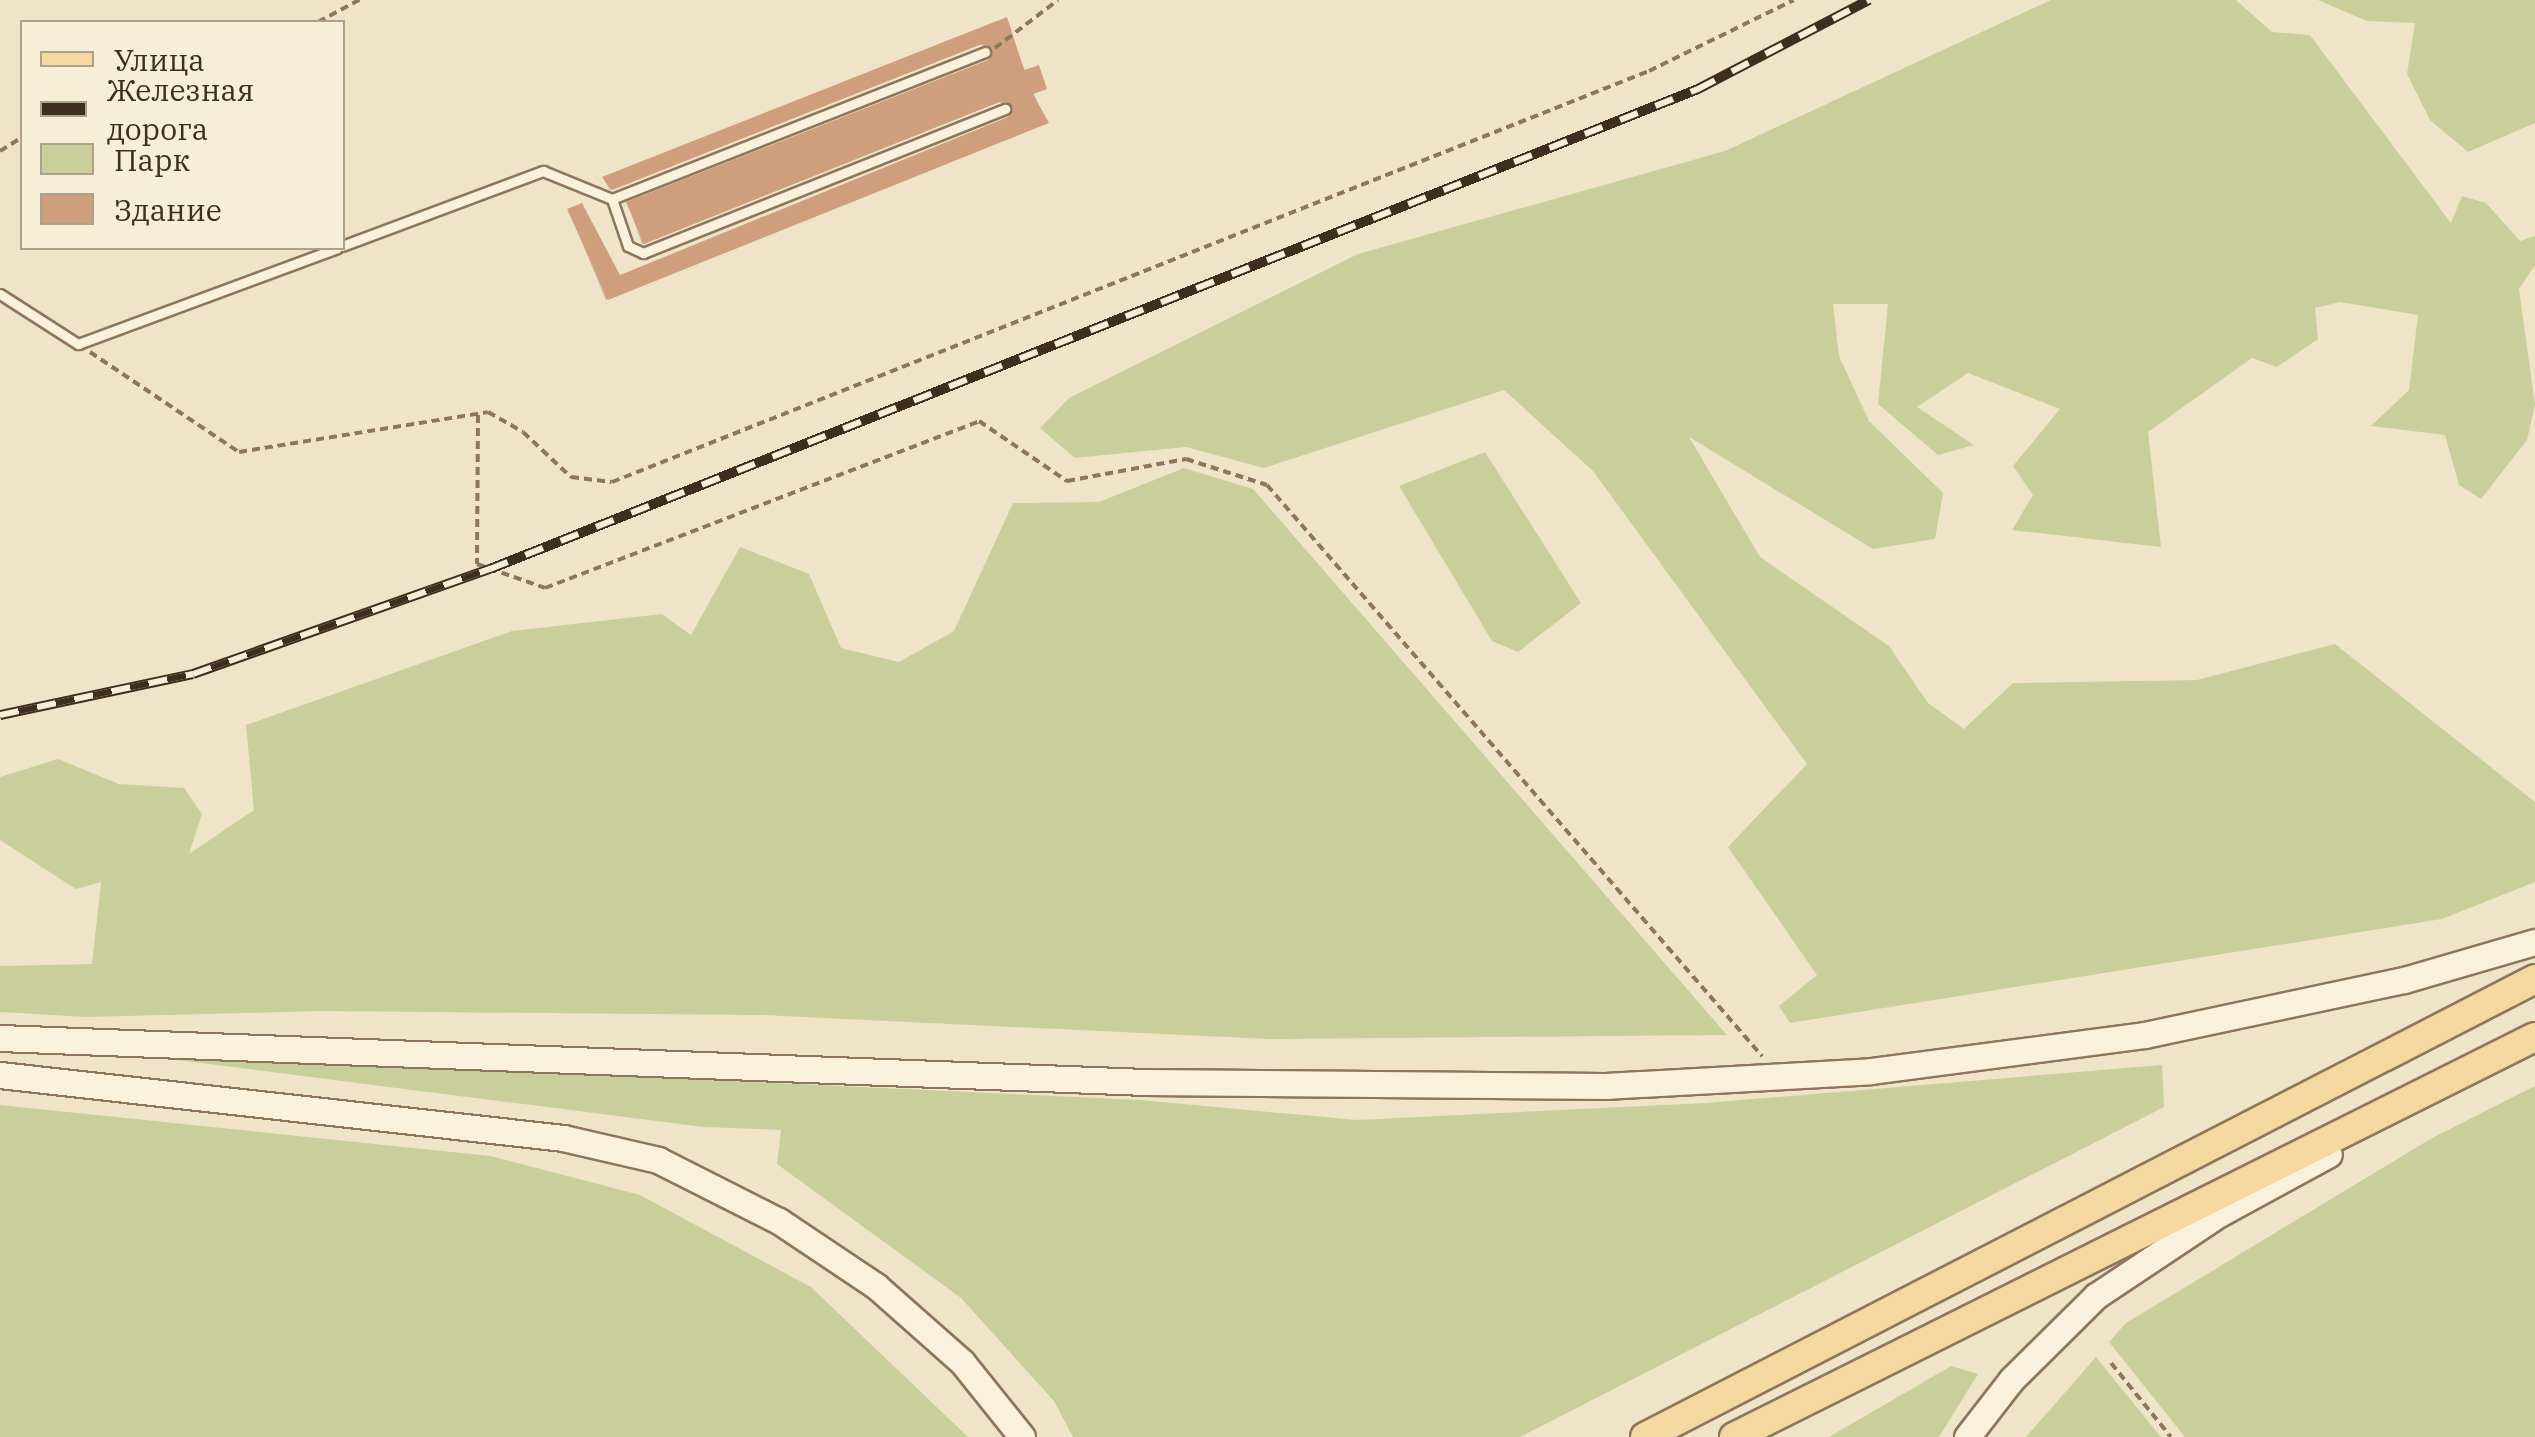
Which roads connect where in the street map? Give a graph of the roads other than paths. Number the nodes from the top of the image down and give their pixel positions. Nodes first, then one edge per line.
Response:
1 (985, 52) road end
2 (1005, 110) dead end
3 (612, 199) junction
4 (345, 244) edge
5 (329, 250) edge
6 (0, 294) edge
7 (2535, 942) edge
8 (2535, 980) edge
9 (2535, 1036) edge
10 (0, 1038) edge
11 (0, 1075) edge
12 (2387, 1113) junction
13 (1022, 1437) edge
14 (1645, 1437) edge
15 (1734, 1437) edge
16 (1967, 1437) edge

1 - 3 lane
2 - 3 lane
3 - 4 lane
5 - 6 lane
7 - 10 main road
8 - 14 main road
9 - 12 main road
11 - 13 main road
12 - 15 main road
12 - 16 main road

